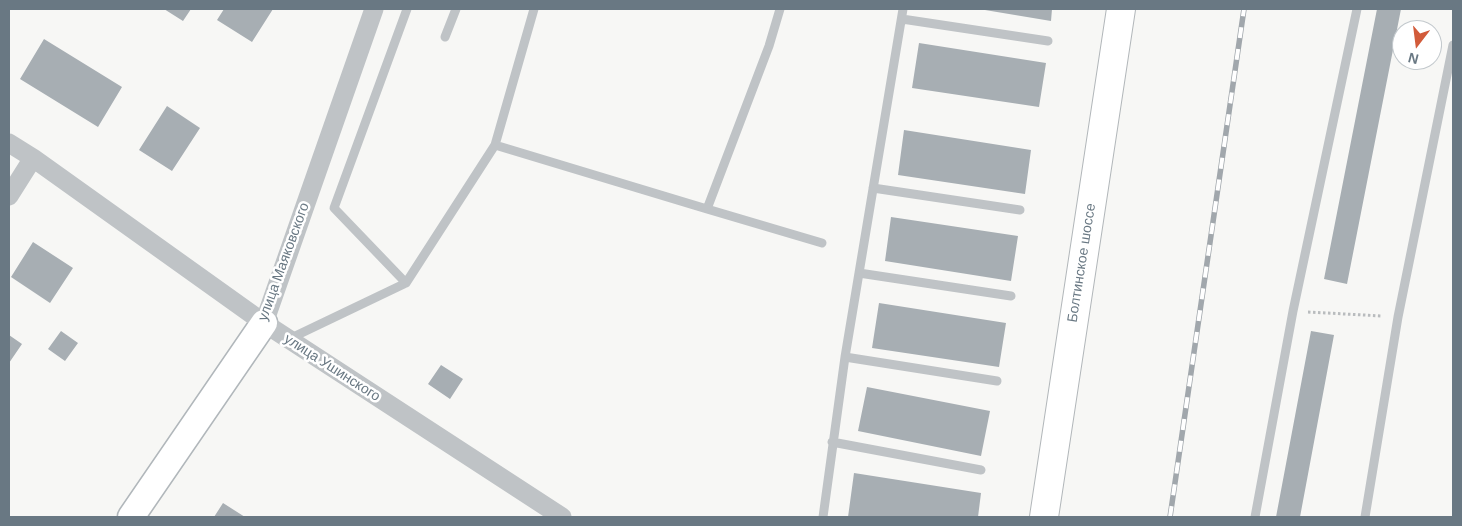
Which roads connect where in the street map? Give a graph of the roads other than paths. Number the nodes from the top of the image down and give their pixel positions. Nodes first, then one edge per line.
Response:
1 (374, 9) edge
2 (408, 9) edge
3 (456, 9) edge
4 (534, 9) edge
5 (780, 9) edge
6 (903, 9) edge
7 (1121, 9) edge
8 (1357, 9) edge
9 (902, 19) junction
10 (445, 37) dead end
11 (1048, 41) dead end
12 (1453, 45) edge
13 (9, 143) edge
14 (495, 145) junction
15 (33, 158) junction
16 (873, 188) junction
17 (9, 196) edge
18 (707, 210) junction
19 (1020, 210) dead end
20 (822, 243) dead end
21 (859, 273) junction
22 (406, 283) junction
23 (1011, 296) dead end
24 (264, 323) junction
25 (289, 340) junction
26 (846, 357) junction
27 (997, 381) dead end
28 (832, 442) junction
29 (981, 470) dead end
30 (131, 517) edge
31 (562, 517) edge
32 (823, 517) edge
33 (1044, 517) edge
34 (1254, 517) edge
35 (1365, 517) edge

1 - 24 street, улица Маяковского
2 - 22 lane
3 - 10 lane
4 - 14 lane
5 - 18 lane
6 - 9 lane
7 - 33 main road, Болтинское шоссе
8 - 34 lane
9 - 11 lane
9 - 16 lane
12 - 35 lane
13 - 15 street, улица Ушинского
14 - 18 lane
14 - 22 lane
15 - 17 street
15 - 24 street, улица Ушинского
16 - 19 lane
16 - 21 lane
18 - 20 lane
21 - 23 lane
21 - 26 lane
22 - 25 lane
24 - 25 street, улица Ушинского
24 - 30 street, улица Маяковского
25 - 31 street, улица Ушинского
26 - 27 lane
26 - 28 lane
28 - 29 lane
28 - 32 lane

